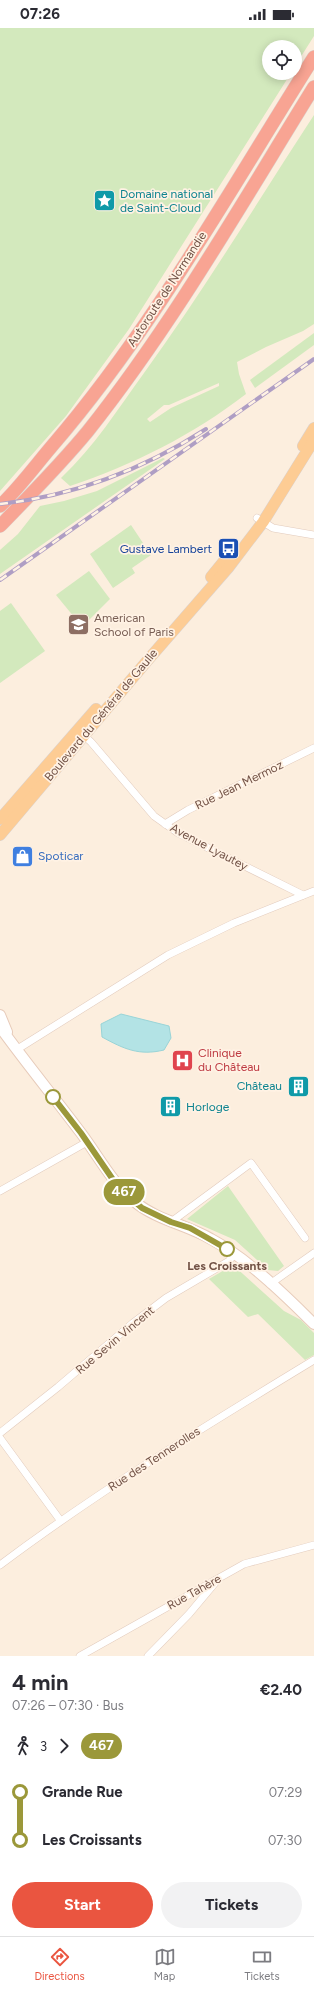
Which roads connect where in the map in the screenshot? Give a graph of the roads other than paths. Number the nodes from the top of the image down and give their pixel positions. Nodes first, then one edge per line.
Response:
1 (314, 57) edge
2 (314, 87) edge
3 (314, 428) edge
4 (314, 440) edge
5 (0, 506) edge
6 (260, 520) junction
7 (0, 526) edge
8 (314, 535) edge
9 (81, 733) junction
10 (314, 748) edge
11 (0, 819) edge
12 (165, 824) junction
13 (0, 835) edge
14 (314, 891) edge
15 (303, 895) junction
16 (0, 1016) edge
17 (0, 1027) edge
18 (14, 1046) junction
19 (87, 1142) junction
20 (0, 1191) edge
21 (171, 1222) junction
22 (305, 1238) dead end
23 (314, 1253) edge
24 (234, 1254) junction
25 (270, 1284) junction
26 (314, 1324) edge
27 (314, 1360) edge
28 (0, 1433) edge
29 (0, 1438) edge
30 (60, 1520) junction
31 (314, 1545) edge
32 (0, 1566) edge
33 (217, 1579) junction
34 (82, 1656) edge
35 (148, 1656) edge

1 - 5 highway, Autoroute de Normandie
2 - 7 highway, Autoroute de Normandie
3 - 6 main road, Boulevard du Général de Gaulle
4 - 6 main road, Boulevard du Général de Gaulle
6 - 8 street
6 - 9 main road, Boulevard du Général de Gaulle
9 - 11 main road, Boulevard du Général de Gaulle
9 - 12 street, Avenue Lyautey
9 - 13 main road, Boulevard du Général de Gaulle
10 - 12 street, Rue Jean Mermoz
12 - 15 street, Avenue Lyautey
14 - 15 street
15 - 18 street
16 - 18 main road
17 - 18 main road
18 - 19 main road
19 - 20 street
19 - 21 main road
21 - 22 street
21 - 24 main road
23 - 25 street
24 - 25 main road
24 - 28 street, Rue Sevin Vincent
25 - 26 main road
27 - 30 street, Rue des Tennerolles
29 - 30 street
30 - 32 street, Rue des Tennerolles
31 - 33 street, Rue Tahère
33 - 34 street, Rue Tahère
33 - 35 street

